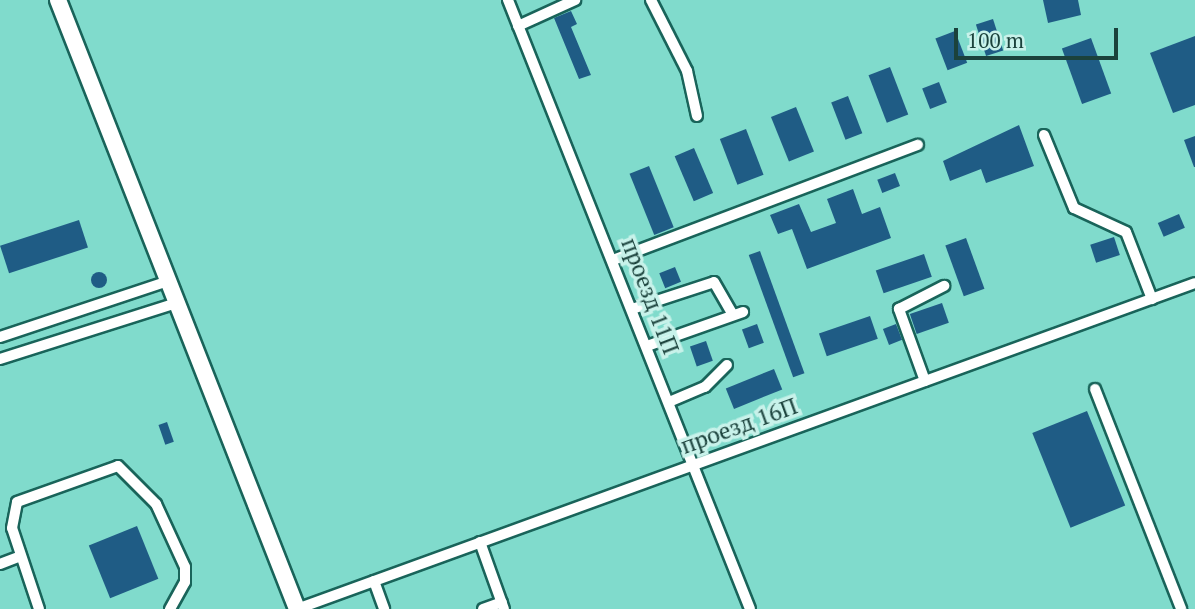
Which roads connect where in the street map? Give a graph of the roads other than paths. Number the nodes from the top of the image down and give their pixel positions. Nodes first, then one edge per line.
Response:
1 (58, 0) edge
2 (508, 0) edge
3 (575, 0) edge
4 (651, 0) edge
5 (518, 26) junction
6 (697, 116) dead end
7 (1044, 135) dead end
8 (918, 145) dead end
9 (614, 260) junction
10 (168, 281) junction
11 (1195, 284) edge
12 (944, 286) dead end
13 (1152, 299) junction
14 (177, 303) junction
15 (632, 309) junction
16 (0, 337) edge
17 (647, 346) junction
18 (0, 359) edge
19 (727, 365) dead end
20 (925, 381) junction
21 (1094, 389) dead end
22 (669, 402) junction
23 (693, 465) junction
24 (480, 542) junction
25 (21, 556) junction
26 (0, 564) edge
27 (374, 581) junction
28 (503, 606) edge
29 (39, 609) edge
30 (170, 609) edge
31 (297, 609) edge
32 (384, 609) edge
33 (484, 609) edge
34 (750, 609) edge
35 (1181, 609) edge

1 - 10 highway
2 - 5 street, проезд 11П
3 - 5 street
4 - 6 street
5 - 9 street, проезд 11П
7 - 13 street
8 - 9 street
9 - 15 street, проезд 11П
10 - 14 highway
10 - 16 street
11 - 13 street, проезд 16П
12 - 20 street
13 - 20 street, проезд 16П
14 - 18 street
14 - 31 highway
15 - 17 street, проезд 11П
15 - 17 street
17 - 22 street, проезд 11П
19 - 22 street
20 - 23 street, проезд 16П
21 - 35 street
22 - 23 street, проезд 11П
23 - 24 street, проезд 16П
23 - 34 street, проезд 11П
24 - 27 street, проезд 16П
24 - 28 street
25 - 26 street
25 - 29 street
25 - 30 street
27 - 31 street, проезд 16П
27 - 32 street
28 - 33 street

